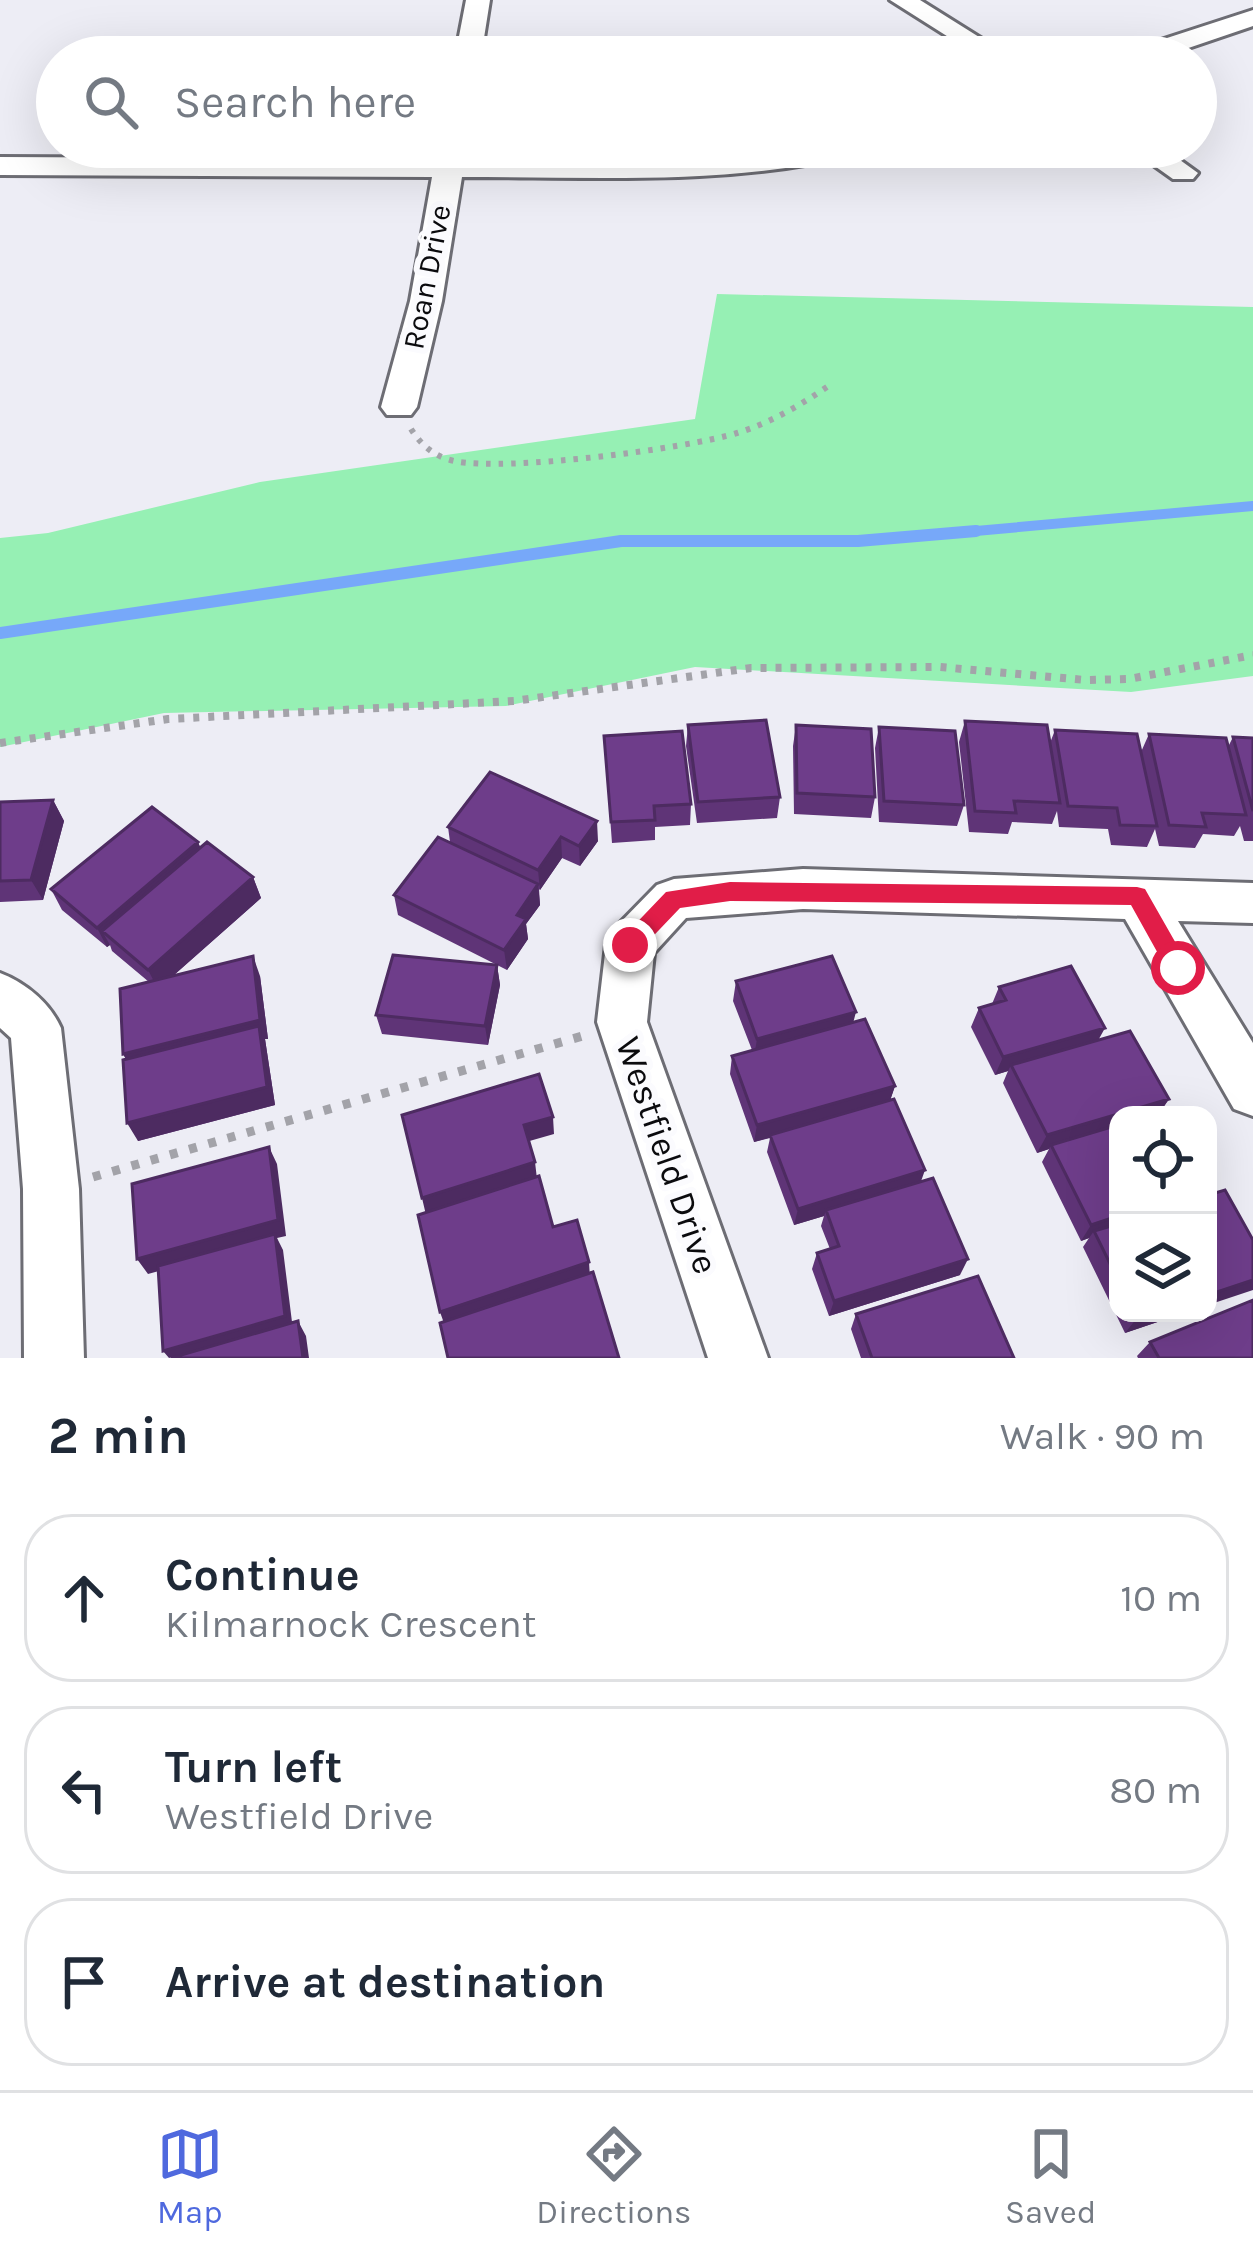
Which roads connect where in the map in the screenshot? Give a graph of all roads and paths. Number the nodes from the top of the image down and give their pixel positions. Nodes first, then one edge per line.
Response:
1 (478, 0) edge
2 (902, 0) edge
3 (1253, 18) edge
4 (472, 36) edge
5 (963, 36) edge
6 (1199, 36) edge
7 (36, 165) edge
8 (0, 166) edge
9 (449, 168) edge
10 (677, 168) edge
11 (710, 168) edge
12 (1175, 168) edge
13 (1183, 173) dead end
14 (827, 387) dead end
15 (399, 407) joint
16 (1253, 655) edge
17 (0, 743) edge
18 (1137, 896) junction
19 (1253, 903) edge
20 (0, 996) edge
21 (622, 1022) junction
22 (1253, 1091) edge
23 (51, 1189) junction
24 (54, 1358) edge
25 (738, 1358) edge

1 - 4 street
2 - 5 street
3 - 6 street
7 - 8 street
9 - 15 street, Roan Drive
10 - 11 street
12 - 13 street
14 - 15 path
16 - 17 path
18 - 19 street, Westfield Drive
18 - 21 street, Westfield Drive
18 - 22 street
20 - 23 street
21 - 23 path
21 - 25 street, Westfield Drive
23 - 24 street

